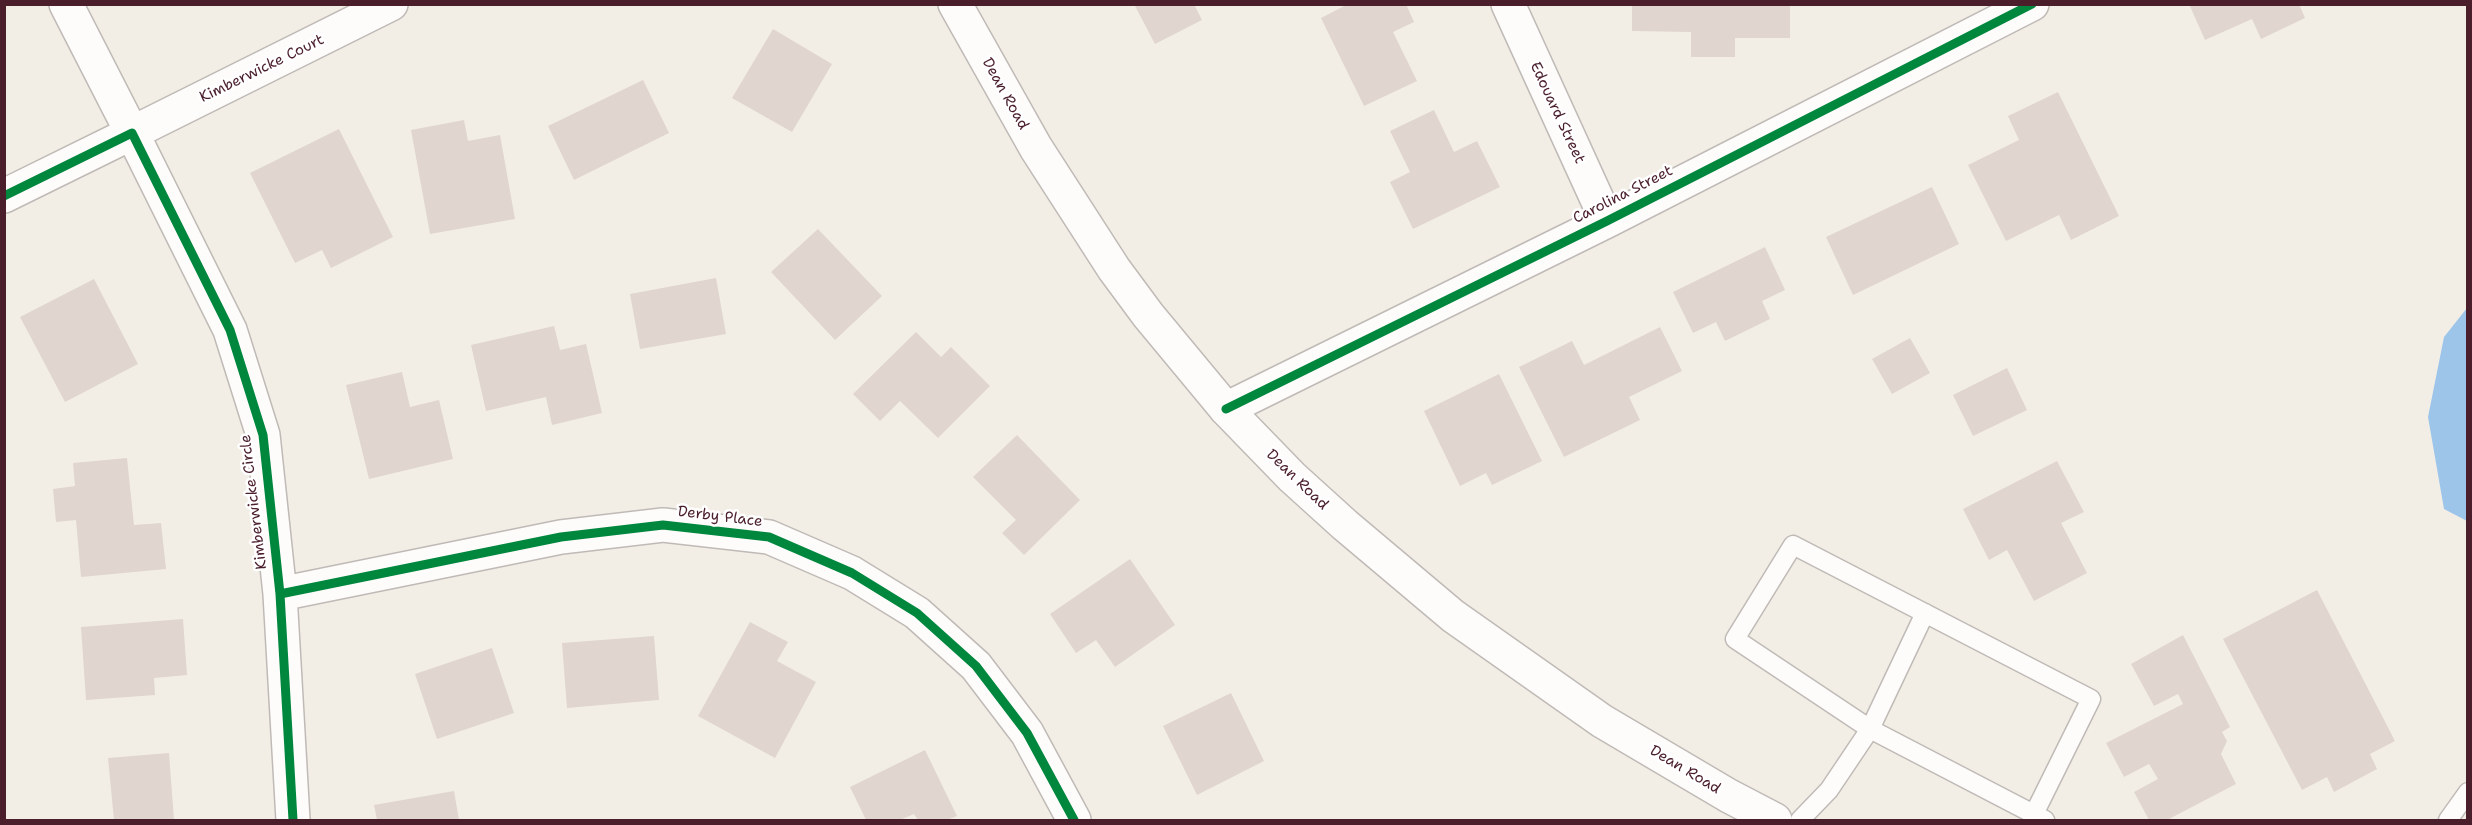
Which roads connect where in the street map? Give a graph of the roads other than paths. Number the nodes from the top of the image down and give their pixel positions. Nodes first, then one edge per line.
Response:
1 (66, 4) edge
2 (391, 4) edge
3 (956, 4) edge
4 (1508, 4) edge
5 (2032, 4) edge
6 (132, 134) junction
7 (4, 196) edge
8 (1607, 220) junction
9 (1226, 409) junction
10 (280, 594) junction
11 (1925, 613) junction
12 (1870, 729) junction
13 (2468, 792) edge
14 (2039, 817) edge
15 (293, 820) edge
16 (1074, 820) edge
17 (1775, 820) edge
18 (1800, 820) edge
19 (2448, 820) edge

1 - 6 street, Kimberwicke Circle
2 - 6 street, Kimberwicke Court
3 - 9 street, Dean Road
4 - 8 street, Edouard Street
5 - 8 street, Carolina Street
6 - 7 street
6 - 10 street, Kimberwicke Circle
8 - 9 street, Carolina Street
9 - 17 street, Dean Road
10 - 15 street, Kimberwicke Circle
10 - 16 street, Derby Place
11 - 12 lane
11 - 12 lane
11 - 14 lane
12 - 14 lane
12 - 18 lane
13 - 19 lane

